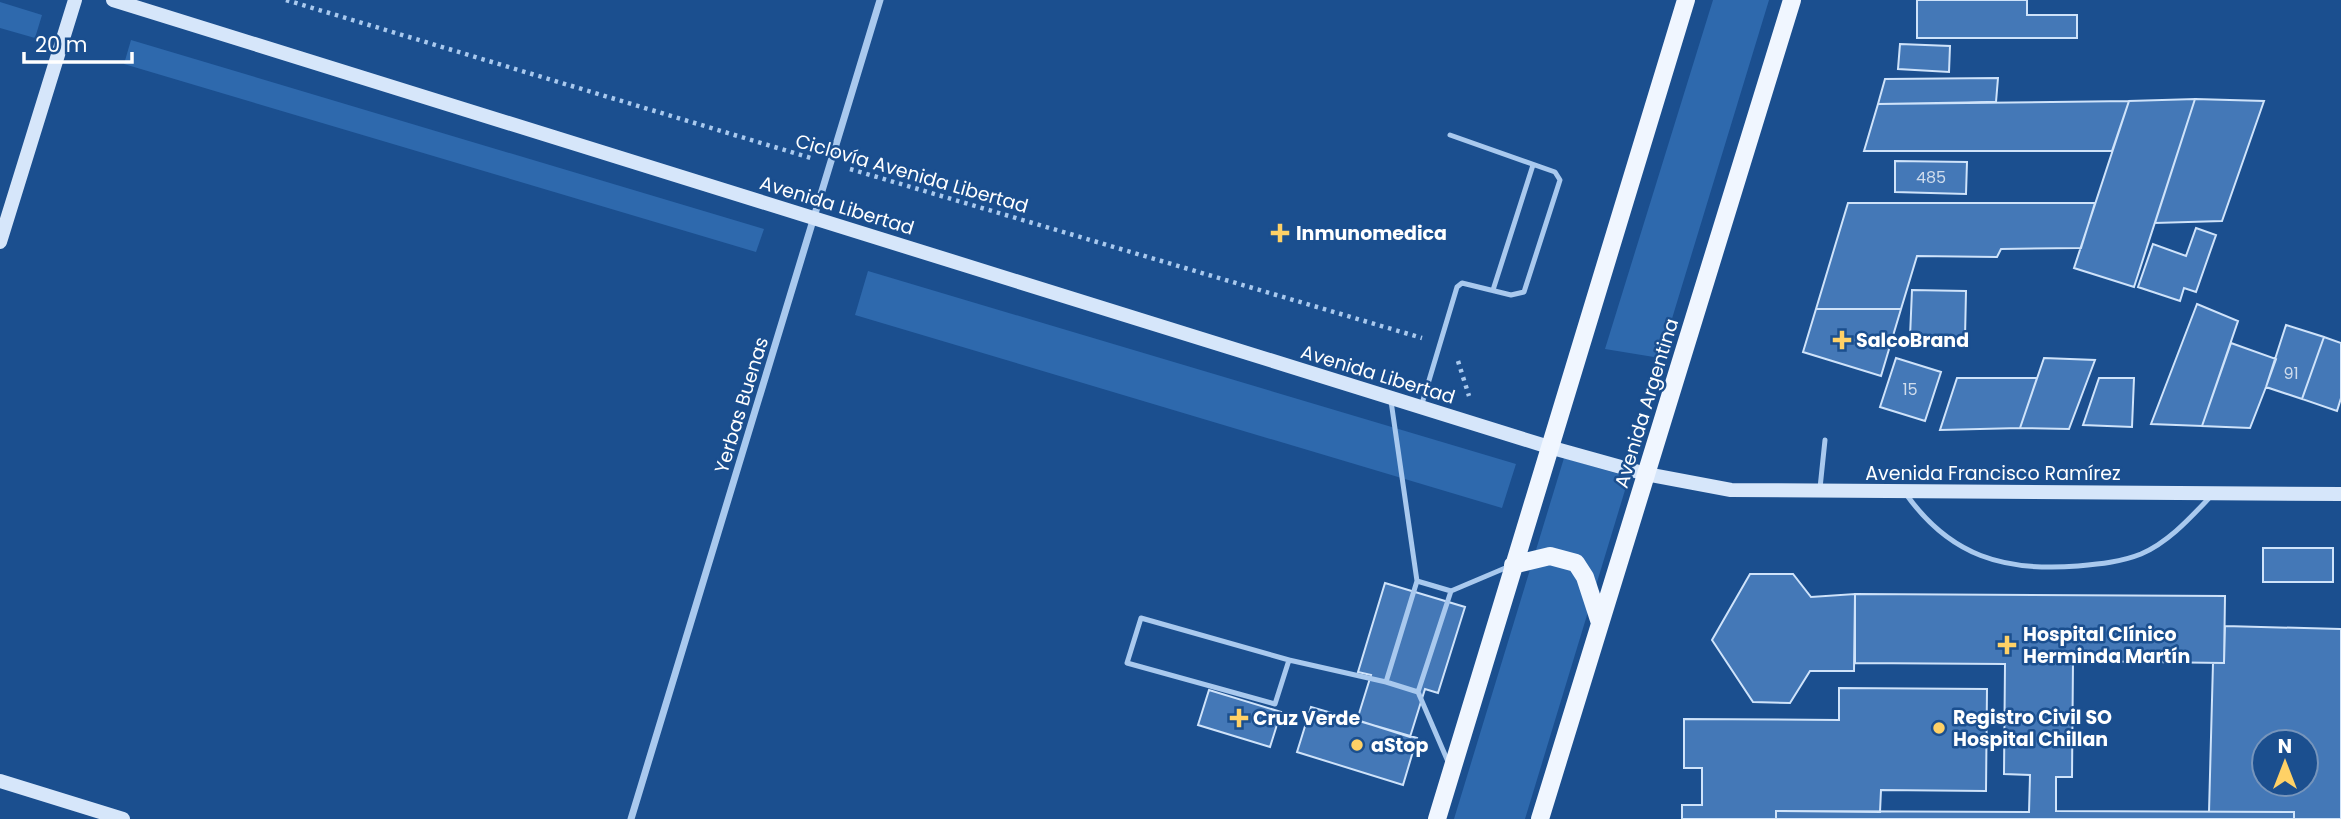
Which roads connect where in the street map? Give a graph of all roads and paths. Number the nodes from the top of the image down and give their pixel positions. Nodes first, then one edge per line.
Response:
1 (75, 0) edge
2 (113, 0) edge
3 (286, 0) edge
4 (880, 0) edge
5 (1686, 0) edge
6 (1793, 0) edge
7 (1450, 135) dead end
8 (831, 164) junction
9 (1534, 165) junction
10 (814, 218) junction
11 (0, 242) edge
12 (1493, 290) junction
13 (1440, 343) junction
14 (1390, 397) junction
15 (1421, 407) junction
16 (1477, 425) junction
17 (1825, 440) dead end
18 (1549, 447) junction
19 (1646, 474) junction
20 (1819, 491) junction
21 (1904, 491) junction
22 (2214, 493) junction
23 (2341, 494) edge
24 (1513, 565) junction
25 (1417, 581) junction
26 (1451, 591) junction
27 (1600, 623) junction
28 (1289, 660) junction
29 (1386, 682) junction
30 (1418, 692) junction
31 (1452, 770) junction
32 (0, 781) edge
33 (123, 819) edge
34 (631, 819) edge
35 (1437, 819) edge
36 (1540, 819) edge

1 - 11 main road
2 - 10 main road, Avenida Libertad
3 - 8 path, Ciclovía Avenida Libertad
4 - 8 street, Yerbas Buenas
5 - 18 main road
6 - 19 main road, Avenida Argentina
7 - 9 lane
8 - 10 street, Yerbas Buenas
8 - 13 path, Ciclovía Avenida Libertad
9 - 12 lane
9 - 12 lane
10 - 14 main road, Avenida Libertad
10 - 34 street, Yerbas Buenas
12 - 13 lane
13 - 15 lane
13 - 16 path
14 - 15 main road, Avenida Libertad
14 - 25 lane
15 - 16 main road, Avenida Libertad
16 - 18 main road, Avenida Libertad
17 - 20 lane
18 - 19 main road, Avenida Libertad
18 - 24 main road
19 - 20 main road, Avenida Francisco Ramírez
19 - 27 main road, Avenida Argentina
20 - 21 main road, Avenida Francisco Ramírez
21 - 22 main road, Avenida Francisco Ramírez
21 - 22 lane
22 - 23 main road, Avenida Francisco Ramírez
24 - 26 lane
24 - 27 main road
24 - 31 main road
25 - 26 lane
25 - 29 lane
26 - 30 lane
27 - 36 main road, Avenida Argentina
28 - 28 lane
28 - 29 lane
29 - 30 lane
30 - 31 lane
31 - 35 main road
32 - 33 main road

